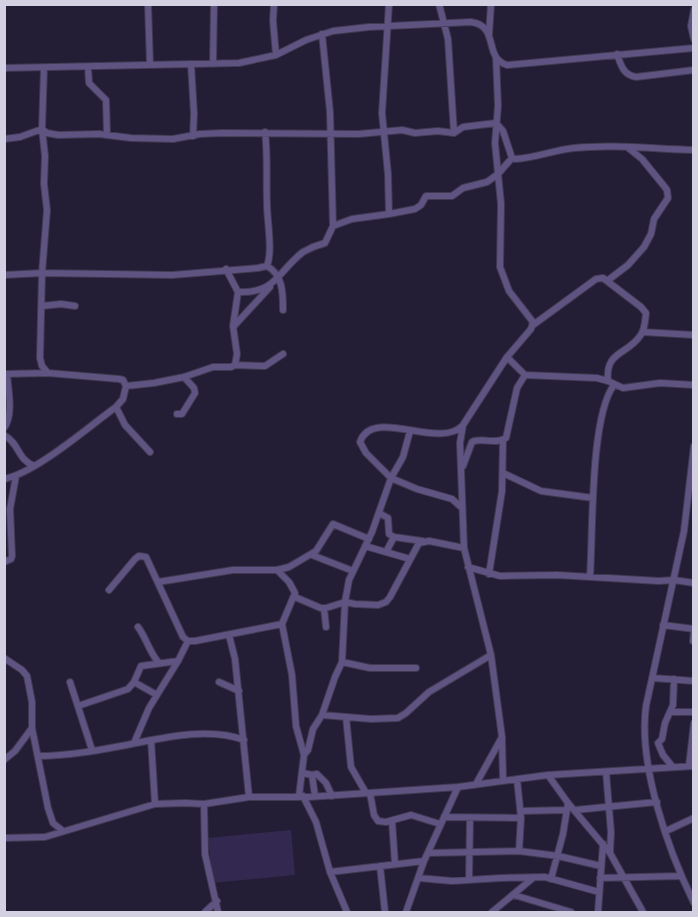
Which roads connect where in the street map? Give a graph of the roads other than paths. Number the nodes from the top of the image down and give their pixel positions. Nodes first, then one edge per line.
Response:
1 (148, 4) edge
2 (214, 4) edge
3 (274, 4) edge
4 (389, 4) edge
5 (439, 4) edge
6 (491, 4) edge
7 (693, 10) edge
8 (445, 24) junction
9 (388, 27) junction
10 (322, 34) junction
11 (489, 35) junction
12 (693, 39) edge
13 (693, 48) edge
14 (617, 54) junction
15 (276, 55) junction
16 (496, 57) junction
17 (213, 63) junction
18 (191, 64) junction
19 (150, 65) junction
20 (88, 67) junction
21 (4, 68) edge
22 (45, 68) junction
23 (693, 70) edge
24 (496, 123) junction
25 (42, 129) junction
26 (385, 131) junction
27 (265, 132) junction
28 (331, 133) junction
29 (454, 133) junction
30 (106, 134) junction
31 (193, 136) junction
32 (4, 139) edge
33 (626, 147) junction
34 (693, 150) edge
35 (512, 158) junction
36 (507, 164) junction
37 (498, 166) junction
38 (498, 174) junction
39 (389, 214) junction
40 (333, 226) junction
41 (267, 266) junction
42 (226, 269) junction
43 (42, 273) junction
44 (4, 275) edge
45 (279, 279) junction
46 (607, 281) junction
47 (270, 286) junction
48 (282, 291) junction
49 (238, 292) junction
50 (42, 306) junction
51 (75, 306) dead end
52 (283, 310) dead end
53 (533, 325) junction
54 (233, 326) junction
55 (643, 332) junction
56 (693, 335) edge
57 (283, 354) dead end
58 (507, 357) junction
59 (235, 364) junction
60 (48, 373) junction
61 (6, 374) edge
62 (525, 375) junction
63 (184, 376) junction
64 (611, 383) junction
65 (693, 385) edge
66 (126, 386) junction
67 (116, 407) junction
68 (177, 414) dead end
69 (463, 425) junction
70 (4, 428) edge
71 (410, 431) junction
72 (4, 435) edge
73 (503, 440) junction
74 (693, 446) edge
75 (150, 452) dead end
76 (34, 466) junction
77 (461, 470) junction
78 (502, 473) junction
79 (16, 476) junction
80 (391, 478) junction
81 (4, 479) edge
82 (593, 498) junction
83 (461, 508) junction
84 (379, 513) junction
85 (684, 531) junction
86 (693, 532) edge
87 (394, 537) junction
88 (369, 539) junction
89 (423, 541) junction
90 (365, 546) junction
91 (464, 548) junction
92 (386, 552) junction
93 (312, 555) junction
94 (410, 559) junction
95 (4, 562) edge
96 (468, 567) junction
97 (278, 570) junction
98 (353, 571) junction
99 (489, 574) junction
100 (590, 577) junction
101 (674, 580) junction
102 (158, 582) junction
103 (693, 583) edge
104 (109, 590) dead end
105 (295, 597) junction
106 (345, 602) junction
107 (324, 609) junction
108 (282, 624) junction
109 (663, 625) junction
110 (138, 627) dead end
111 (326, 627) dead end
112 (693, 631) edge
113 (229, 635) junction
114 (188, 640) junction
115 (693, 641) edge
116 (491, 655) junction
117 (4, 658) edge
118 (178, 661) junction
119 (342, 662) junction
120 (159, 663) junction
121 (416, 668) dead end
122 (653, 678) junction
123 (674, 680) junction
124 (693, 681) edge
125 (70, 682) dead end
126 (134, 682) junction
127 (219, 682) dead end
128 (239, 692) junction
129 (157, 694) junction
130 (78, 706) junction
131 (671, 712) junction
132 (693, 712) edge
133 (322, 715) junction
134 (346, 717) junction
135 (693, 723) edge
136 (32, 728) junction
137 (693, 736) edge
138 (502, 737) junction
139 (151, 740) junction
140 (244, 740) junction
141 (134, 744) junction
142 (92, 750) junction
143 (304, 755) junction
144 (38, 756) junction
145 (4, 760) edge
146 (672, 766) junction
147 (691, 766) edge
148 (649, 769) junction
149 (606, 772) junction
150 (303, 773) junction
151 (312, 775) junction
152 (548, 775) junction
153 (517, 778) junction
154 (503, 780) junction
155 (476, 784) junction
156 (458, 787) junction
157 (368, 793) junction
158 (301, 796) junction
159 (315, 796) junction
160 (332, 796) junction
161 (249, 797) junction
162 (657, 802) junction
163 (155, 804) junction
164 (204, 804) junction
165 (567, 807) junction
166 (609, 807) junction
167 (575, 810) junction
168 (521, 815) junction
169 (444, 817) junction
170 (471, 818) junction
171 (693, 818) edge
172 (392, 820) junction
173 (440, 824) junction
174 (63, 831) junction
175 (666, 831) junction
176 (4, 838) edge
177 (603, 844) junction
178 (519, 851) junction
179 (428, 853) junction
180 (471, 853) junction
181 (610, 853) junction
182 (558, 856) junction
183 (424, 861) junction
184 (395, 864) junction
185 (380, 866) junction
186 (601, 867) junction
187 (330, 872) junction
188 (680, 876) junction
189 (533, 877) junction
190 (418, 878) junction
191 (600, 878) junction
192 (623, 878) junction
193 (551, 879) junction
194 (469, 880) junction
195 (599, 892) junction
196 (514, 895) junction
197 (693, 899) edge
198 (217, 901) junction
199 (205, 912) edge
200 (218, 912) edge
201 (347, 912) edge
202 (385, 912) edge
203 (406, 912) edge
204 (492, 912) edge
205 (571, 912) edge
206 (598, 912) edge
207 (643, 912) edge

1 - 19 street
2 - 17 street
3 - 15 street
4 - 9 street
5 - 8 street
6 - 11 street
7 - 12 street
8 - 9 street
8 - 11 street
8 - 29 street
9 - 10 street
9 - 26 street
10 - 15 street
10 - 28 street
11 - 16 street
13 - 14 street
14 - 16 street
14 - 23 street
15 - 17 street
16 - 24 street
17 - 18 street
18 - 19 street
18 - 31 street
19 - 20 street
20 - 22 street
20 - 30 street
21 - 22 street
22 - 25 street
24 - 29 street
24 - 35 street
24 - 37 street
25 - 30 street
25 - 32 street
25 - 43 street
26 - 28 street
26 - 29 street
26 - 39 street
27 - 28 street
27 - 31 street
27 - 41 street
28 - 40 street
30 - 31 street
33 - 34 street
33 - 35 street
33 - 46 street
35 - 36 street
36 - 37 street
36 - 38 street
37 - 38 street
38 - 39 street
38 - 53 street
39 - 40 street
40 - 45 street
41 - 42 street
41 - 45 street
42 - 43 street
42 - 49 street
43 - 44 street
43 - 50 street
45 - 47 street
45 - 48 street
46 - 53 street
46 - 55 street
47 - 48 street
47 - 49 street
47 - 54 street
48 - 52 street
49 - 54 street
50 - 51 street
50 - 60 street
53 - 58 street
54 - 59 street
55 - 56 street
55 - 64 street
57 - 59 street
58 - 62 street
58 - 69 street
59 - 63 street
60 - 61 street
60 - 66 street
61 - 70 street
62 - 64 street
62 - 73 street
63 - 66 street
63 - 68 street
64 - 65 street
64 - 82 street
66 - 67 street
67 - 75 street
67 - 76 street
69 - 71 street
69 - 77 street
71 - 80 street
71 - 80 street
72 - 76 street
73 - 77 street
73 - 78 street
74 - 85 street
76 - 79 street
77 - 83 street
78 - 82 street
78 - 99 street
79 - 81 street
79 - 95 street
80 - 83 street
80 - 84 street
82 - 100 street
83 - 91 street
84 - 87 street
84 - 88 street
85 - 86 street
85 - 101 street
87 - 89 street
87 - 92 street
88 - 90 street
88 - 93 street
89 - 91 street
89 - 94 street
90 - 92 street
90 - 98 street
91 - 96 street
92 - 94 street
93 - 97 street
93 - 98 street
94 - 106 street
96 - 99 street
96 - 116 street
97 - 102 street
97 - 105 street
98 - 106 street
99 - 100 street
100 - 101 street
101 - 103 street
101 - 109 street
102 - 104 street
102 - 114 street
105 - 107 street
105 - 108 street
106 - 107 street
106 - 119 street
107 - 111 street
108 - 113 street
108 - 143 street
109 - 112 street
109 - 122 street
110 - 120 street
112 - 115 street
113 - 114 street
113 - 128 street
114 - 118 street
116 - 134 street
116 - 138 street
117 - 136 street
118 - 120 street
118 - 129 street
119 - 121 street
119 - 133 street
120 - 126 street
122 - 123 street
122 - 148 street
123 - 124 street
123 - 131 street
125 - 130 street
126 - 129 street
126 - 130 street
127 - 128 street
128 - 140 street
129 - 141 street
130 - 142 street
131 - 132 street
131 - 146 street
133 - 134 street
133 - 143 street
134 - 157 street
135 - 137 street
136 - 144 street
136 - 145 street
137 - 147 street
138 - 154 street
138 - 155 street
139 - 140 street
139 - 141 street
139 - 163 street
140 - 161 street
141 - 142 street
142 - 144 street
143 - 150 street
144 - 174 street
146 - 147 street
146 - 148 street
148 - 149 street
148 - 162 street
149 - 152 street
149 - 166 street
150 - 151 street
150 - 158 street
151 - 159 street
151 - 160 street
152 - 153 street
152 - 165 street
153 - 154 street
153 - 168 street
154 - 155 street
155 - 156 street
156 - 157 street
156 - 169 street
157 - 160 street
157 - 172 street
158 - 159 street
158 - 161 street
158 - 187 street
159 - 160 street
161 - 164 street
162 - 166 street
162 - 175 street
163 - 164 street
163 - 174 street
164 - 198 street
165 - 167 street
165 - 168 street
165 - 182 street
166 - 167 street
166 - 181 street
167 - 177 street
168 - 170 street
168 - 178 street
169 - 170 street
169 - 173 street
170 - 180 street
171 - 175 street
172 - 173 street
172 - 184 street
173 - 179 street
174 - 176 street
175 - 188 street
177 - 181 street
177 - 186 street
178 - 180 street
178 - 182 street
179 - 180 street
179 - 183 street
180 - 194 street
181 - 192 street
182 - 186 street
182 - 193 street
183 - 184 street
183 - 190 street
184 - 185 street
185 - 187 street
185 - 202 street
186 - 191 street
187 - 201 street
188 - 192 street
188 - 197 street
189 - 193 street
189 - 194 street
189 - 196 street
190 - 194 street
190 - 203 street
191 - 192 street
191 - 195 street
192 - 207 street
193 - 195 street
195 - 206 street
196 - 204 street
196 - 205 street
198 - 199 street
198 - 200 street

